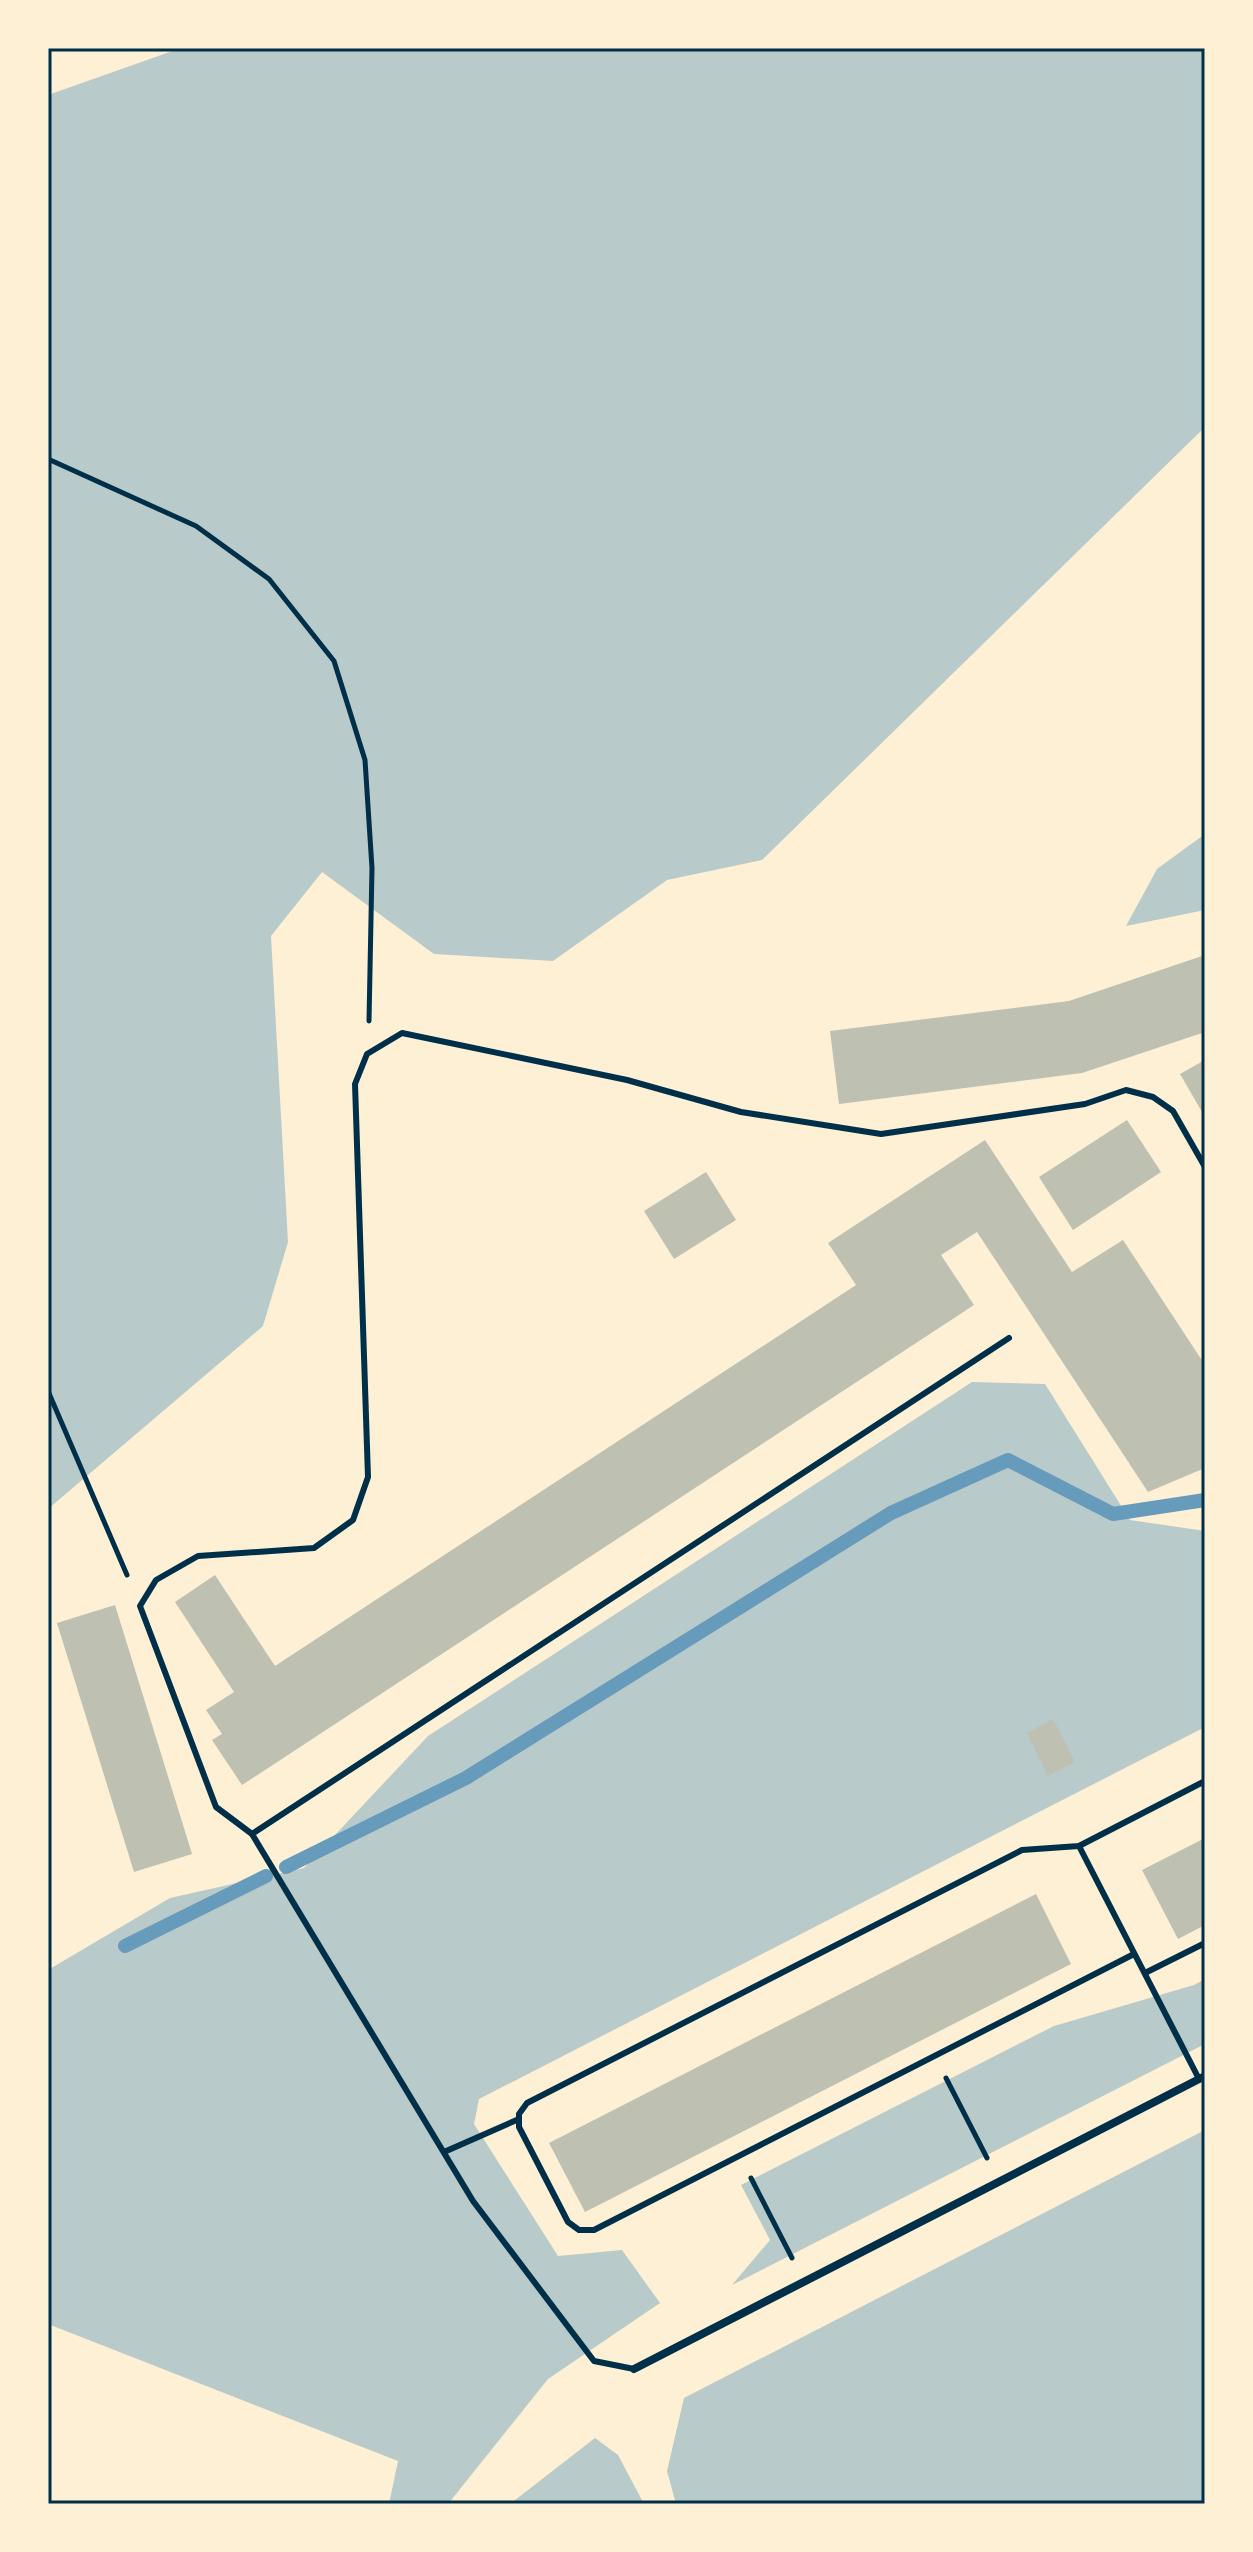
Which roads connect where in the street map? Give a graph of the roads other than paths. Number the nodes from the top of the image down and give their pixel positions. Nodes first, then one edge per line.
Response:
1 (1205, 1167) edge
2 (1009, 1338) dead end
3 (1205, 1781) edge
4 (252, 1834) junction
5 (1079, 1846) junction
6 (1205, 1943) edge
7 (1134, 1954) junction
8 (1145, 1973) junction
9 (1202, 2078) edge
10 (519, 2119) junction
11 (444, 2152) junction
12 (634, 2369) joint

1 - 4 lane
2 - 4 lane
3 - 5 lane
4 - 11 lane
5 - 7 lane
5 - 10 lane
6 - 8 lane
7 - 8 lane
7 - 10 lane
8 - 9 lane
9 - 12 street
10 - 11 lane
11 - 12 lane

